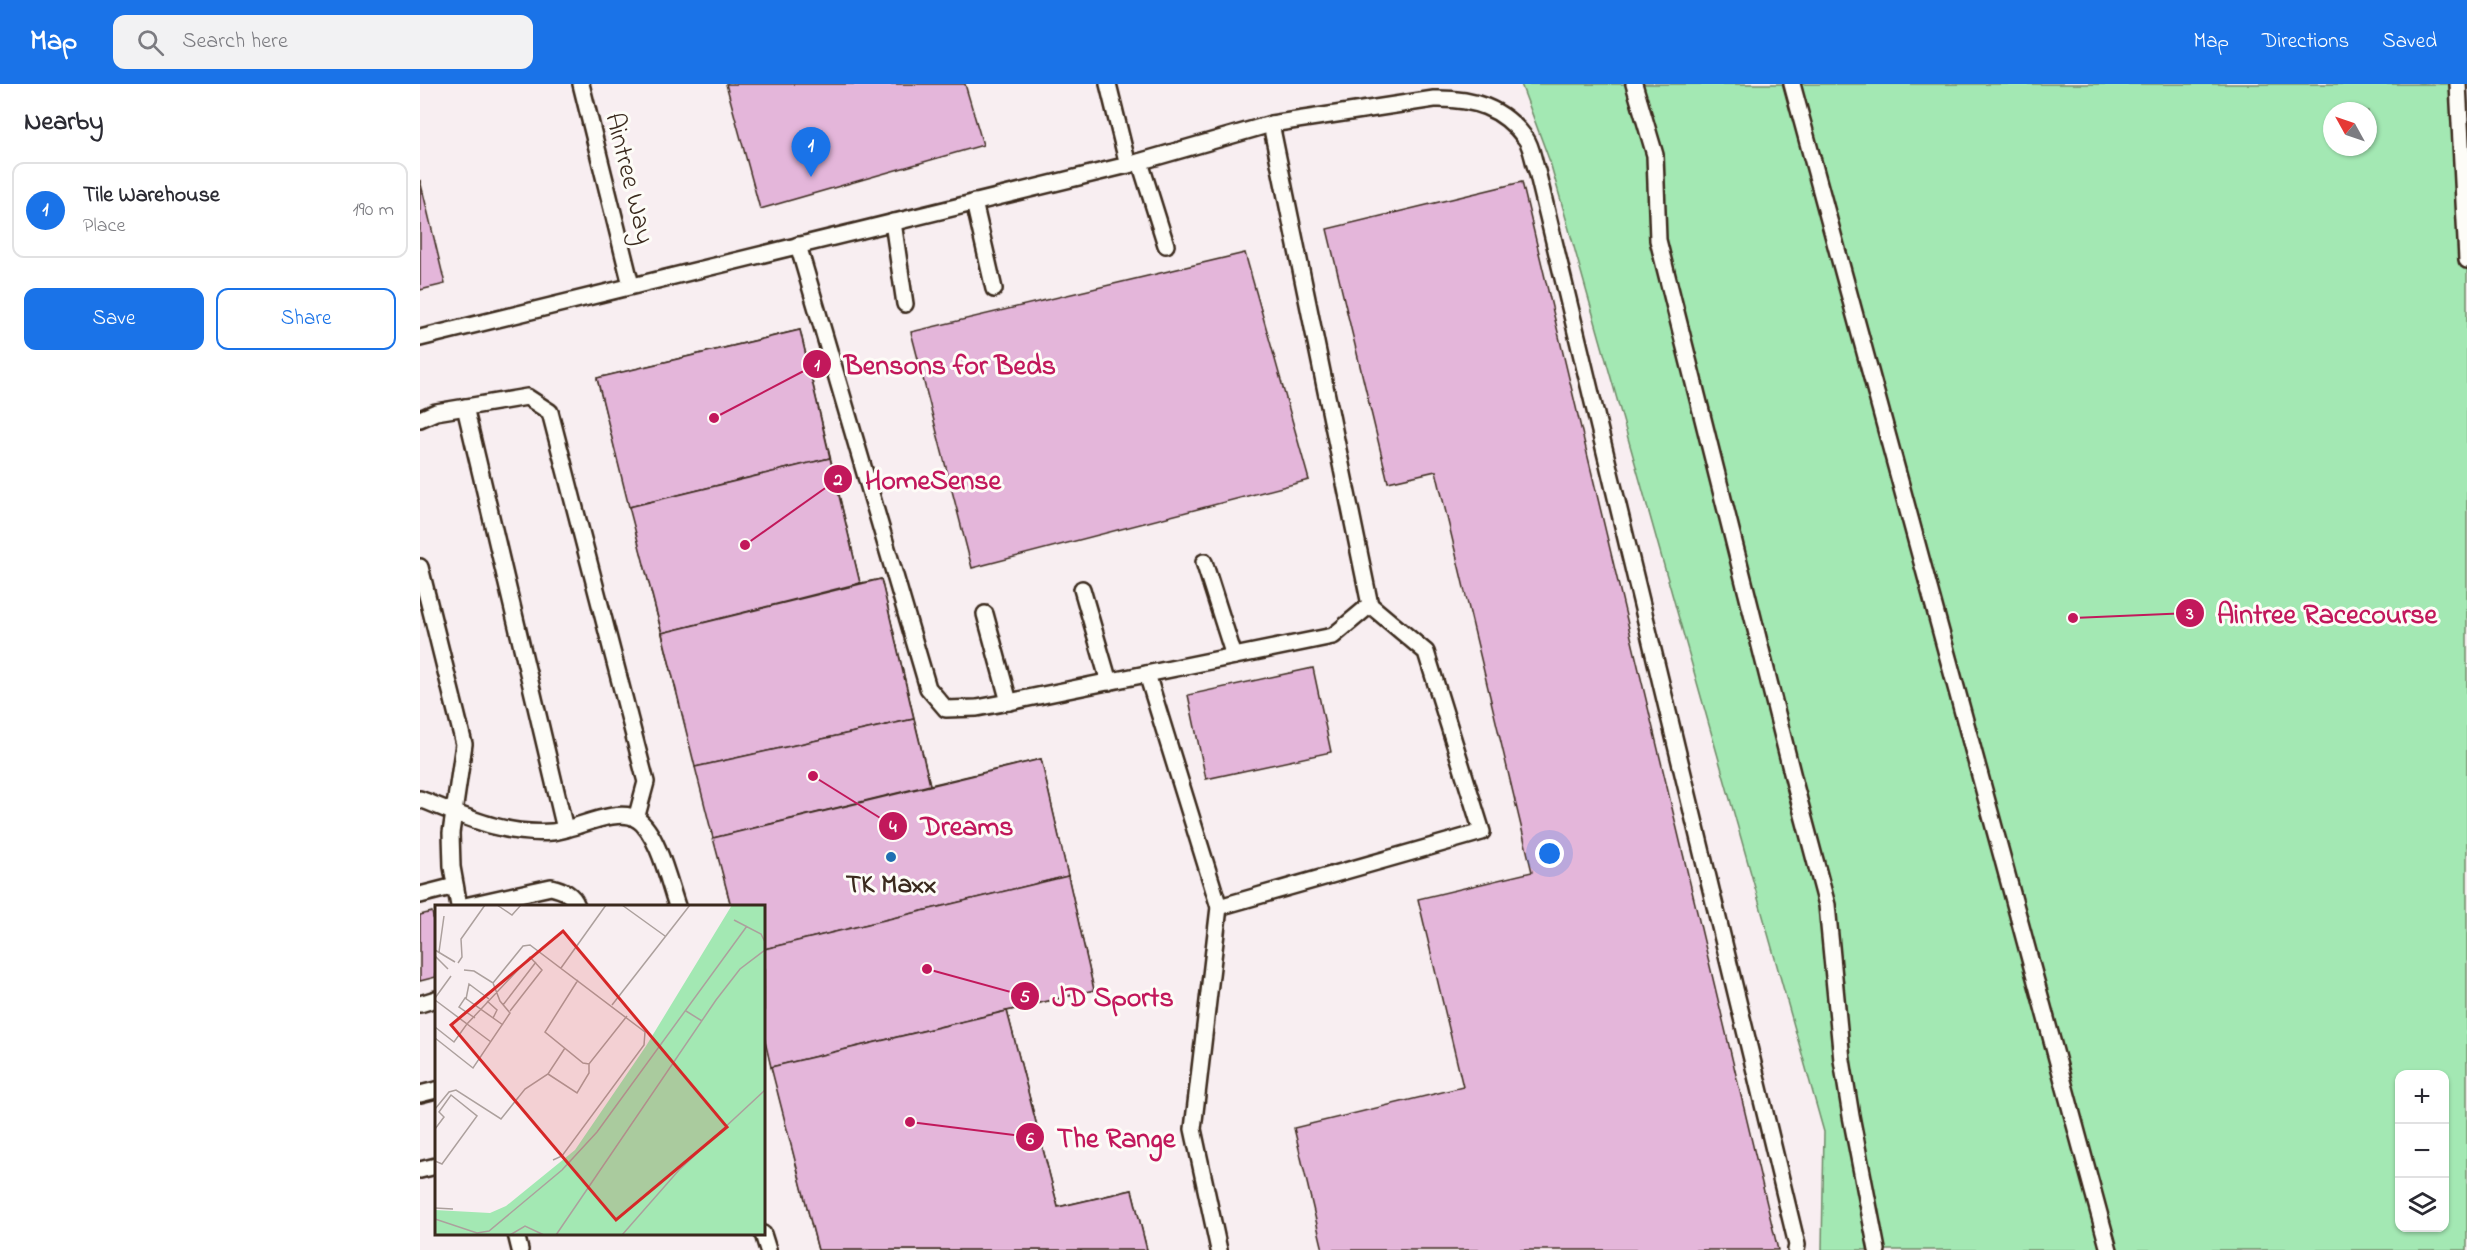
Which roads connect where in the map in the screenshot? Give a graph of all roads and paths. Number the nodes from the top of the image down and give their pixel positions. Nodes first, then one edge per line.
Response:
1 (581, 84) edge
2 (1108, 84) edge
3 (1635, 84) edge
4 (1792, 84) edge
5 (2458, 84) edge
6 (1271, 124) junction
7 (1134, 164) junction
8 (974, 202) junction
9 (894, 222) junction
10 (798, 245) junction
11 (1166, 245) dead end
12 (2467, 260) edge
13 (631, 285) junction
14 (994, 289) dead end
15 (905, 303) dead end
16 (420, 338) edge
17 (465, 407) junction
18 (420, 419) edge
19 (1204, 562) dead end
20 (420, 567) edge
21 (1082, 589) dead end
22 (1370, 605) junction
23 (985, 614) dead end
24 (1234, 656) junction
25 (1148, 674) junction
26 (1109, 682) junction
27 (1009, 702) junction
28 (420, 799) edge
29 (453, 812) junction
30 (636, 819) junction
31 (564, 829) junction
32 (455, 886) junction
33 (420, 895) edge
34 (459, 905) edge
35 (470, 905) edge
36 (576, 905) edge
37 (677, 905) edge
38 (1219, 907) junction
39 (435, 999) edge
40 (420, 1004) edge
41 (435, 1090) edge
42 (420, 1095) edge
43 (435, 1166) edge
44 (420, 1170) edge
45 (516, 1235) edge
46 (764, 1235) edge
47 (520, 1250) edge
48 (768, 1250) edge
49 (1219, 1250) edge
50 (1796, 1250) edge
51 (1877, 1250) edge
52 (2109, 1250) edge

1 - 13 lane, Aintree Way
2 - 7 lane
3 - 51 lane
4 - 52 lane
5 - 12 lane
6 - 7 lane
6 - 22 lane
6 - 50 lane
7 - 8 lane
7 - 11 lane
8 - 9 lane
8 - 14 lane
9 - 10 lane
9 - 15 lane
10 - 13 lane
10 - 27 lane
13 - 16 lane
17 - 18 lane
17 - 30 lane
17 - 31 lane
19 - 24 lane
20 - 29 lane
21 - 26 lane
22 - 24 lane
22 - 38 lane
23 - 27 lane
24 - 25 lane
25 - 26 lane
25 - 38 lane
26 - 27 lane
28 - 29 lane
29 - 31 lane
29 - 32 lane
30 - 31 lane
30 - 37 lane
32 - 33 lane
32 - 34 lane
35 - 36 lane
38 - 49 lane
39 - 40 lane
41 - 42 lane
43 - 44 lane
45 - 47 lane
46 - 48 lane

